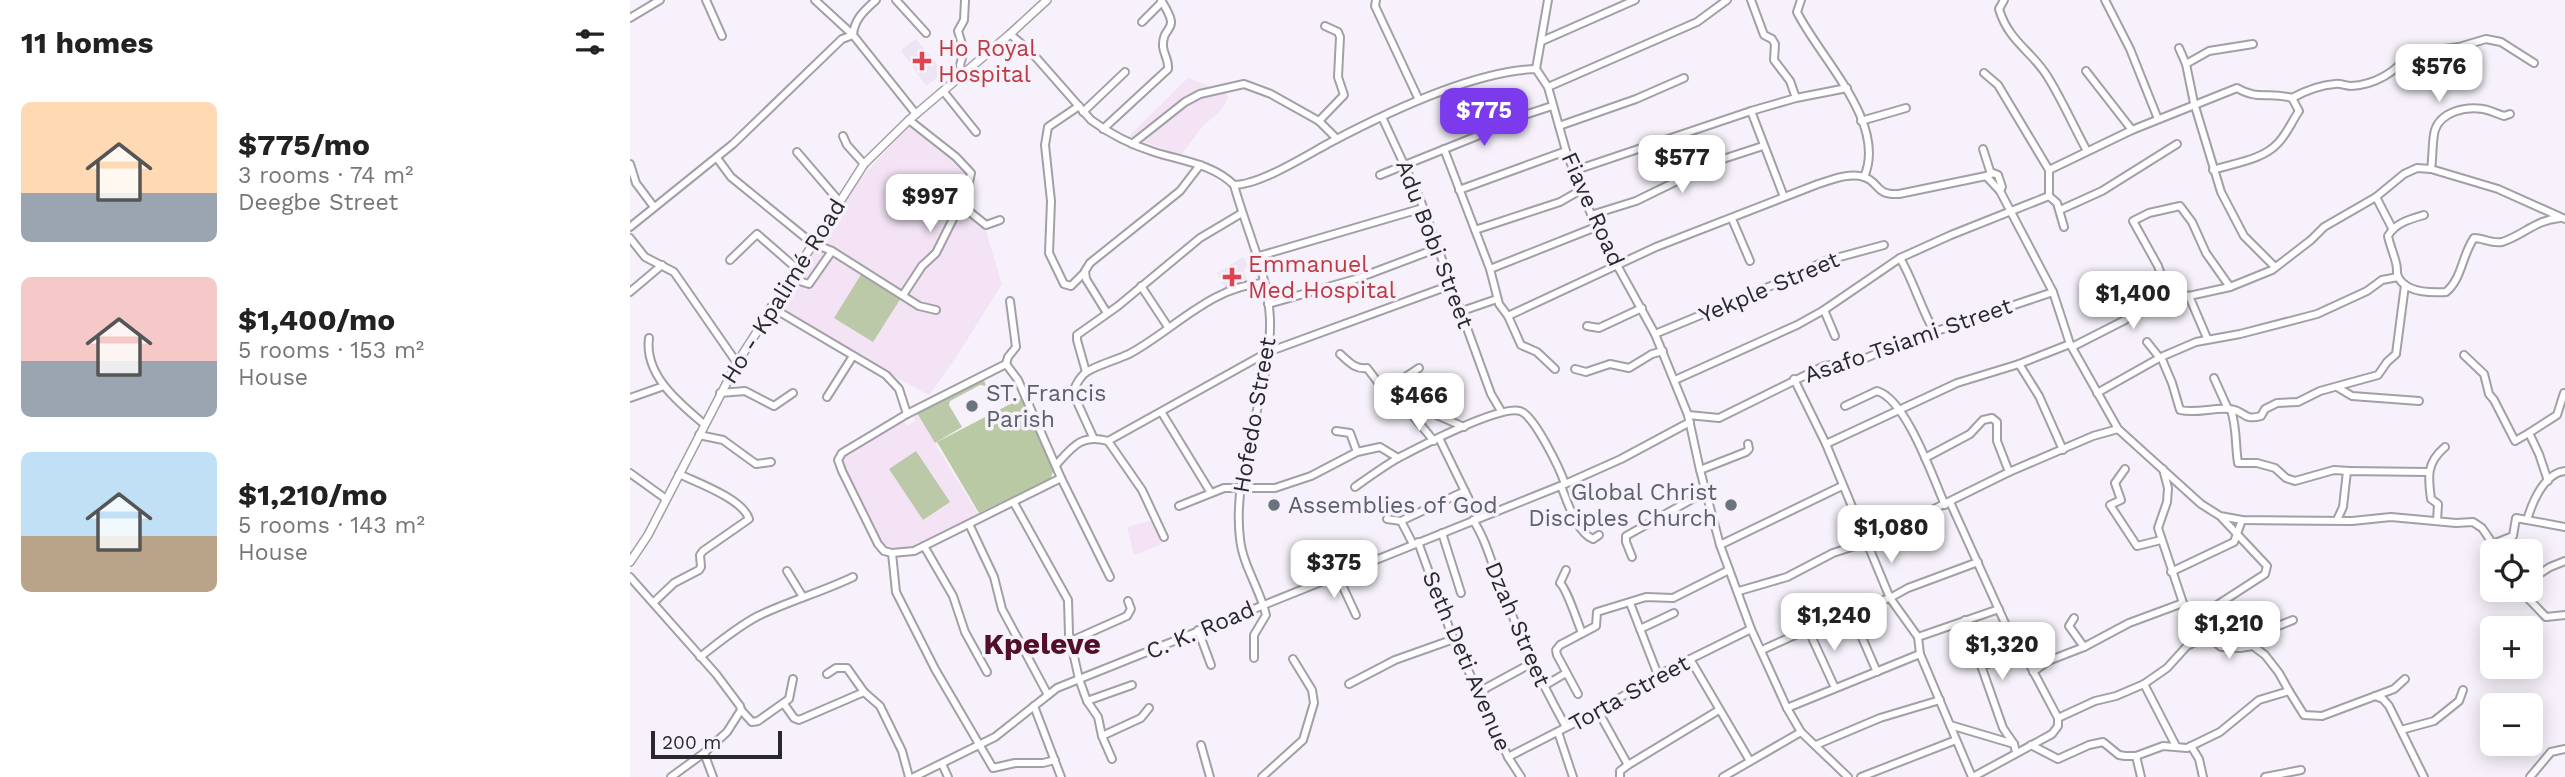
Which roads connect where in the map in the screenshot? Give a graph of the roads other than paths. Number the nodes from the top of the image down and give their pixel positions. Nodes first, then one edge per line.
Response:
1 (660, 0) edge
2 (706, 0) edge
3 (815, 0) edge
4 (876, 0) edge
5 (896, 0) edge
6 (965, 0) edge
7 (1046, 0) edge
8 (1376, 0) edge
9 (1548, 0) edge
10 (1634, 0) edge
11 (1727, 0) edge
12 (1751, 0) edge
13 (1801, 0) edge
14 (2004, 0) edge
15 (2105, 0) edge
16 (1162, 1) edge
17 (630, 18) edge
18 (1142, 22) dead end
19 (1325, 26) dead end
20 (926, 33) dead end
21 (1010, 34) junction
22 (853, 35) junction
23 (722, 36) dead end
24 (1542, 41) junction
25 (2253, 44) dead end
26 (2179, 48) dead end
27 (2186, 64) junction
28 (2534, 64) dead end
29 (1536, 69) junction
30 (2086, 71) dead end
31 (1125, 72) dead end
32 (1984, 73) dead end
33 (961, 75) junction
34 (1684, 78) dead end
35 (1548, 87) junction
36 (1847, 88) junction
37 (944, 92) junction
38 (1796, 98) junction
39 (2292, 98) junction
40 (1419, 100) junction
41 (2194, 103) junction
42 (1552, 106) junction
43 (1906, 108) dead end
44 (1081, 109) junction
45 (1751, 111) junction
46 (916, 114) junction
47 (2510, 114) dead end
48 (1382, 117) junction
49 (2158, 119) junction
50 (909, 120) junction
51 (1319, 121) junction
52 (1861, 121) junction
53 (1559, 127) junction
54 (1103, 129) junction
55 (2132, 130) junction
56 (976, 132) dead end
57 (843, 136) dead end
58 (1337, 139) junction
59 (1132, 144) junction
60 (2177, 144) dead end
61 (1763, 146) junction
62 (1444, 149) junction
63 (1983, 149) dead end
64 (1566, 150) junction
65 (2087, 151) junction
66 (797, 152) dead end
67 (716, 158) junction
68 (631, 163) edge
69 (864, 164) junction
70 (1406, 164) junction
71 (1200, 166) junction
72 (2431, 169) junction
73 (2049, 170) junction
74 (2213, 170) junction
75 (1573, 171) junction
76 (1380, 175) dead end
77 (1988, 175) junction
78 (1864, 177) junction
79 (1234, 186) junction
80 (1460, 190) junction
81 (1581, 190) junction
82 (2049, 196) junction
83 (1784, 197) junction
84 (2376, 197) junction
85 (839, 201) junction
86 (960, 204) junction
87 (654, 207) junction
88 (1423, 208) junction
89 (2060, 210) junction
90 (2009, 211) junction
91 (1242, 214) junction
92 (1591, 215) junction
93 (2424, 215) dead end
94 (1732, 219) junction
95 (2564, 219) edge
96 (1000, 220) dead end
97 (630, 227) edge
98 (1596, 228) junction
99 (2064, 228) dead end
100 (2392, 228) junction
101 (1475, 230) junction
102 (630, 238) edge
103 (812, 243) junction
104 (1884, 245) dead end
105 (1438, 248) junction
106 (832, 251) junction
107 (1256, 257) junction
108 (1900, 258) junction
109 (730, 260) dead end
110 (1750, 261) dead end
111 (662, 265) junction
112 (1617, 265) junction
113 (2275, 267) junction
114 (796, 268) junction
115 (1490, 269) junction
116 (1084, 273) junction
117 (2398, 277) junction
118 (789, 278) junction
119 (1264, 283) junction
120 (1451, 285) junction
121 (2405, 285) junction
122 (1141, 286) junction
123 (2230, 287) junction
124 (1495, 289) junction
125 (2167, 291) junction
126 (630, 292) edge
127 (2053, 292) junction
128 (903, 295) junction
129 (2189, 296) junction
130 (1497, 299) junction
131 (1489, 300) junction
132 (1010, 301) dead end
133 (1268, 304) junction
134 (771, 307) junction
135 (1642, 308) junction
136 (936, 310) dead end
137 (1824, 310) junction
138 (1462, 311) junction
139 (1107, 313) junction
140 (1508, 316) junction
141 (1587, 326) dead end
142 (1168, 327) junction
143 (1936, 333) junction
144 (1655, 334) junction
145 (1835, 336) dead end
146 (649, 338) dead end
147 (2207, 338) junction
148 (2147, 341) dead end
149 (2071, 346) junction
150 (1663, 351) junction
151 (1268, 352) junction
152 (1340, 354) dead end
153 (2464, 355) dead end
154 (852, 356) junction
155 (2160, 357) junction
156 (737, 363) junction
157 (1006, 364) junction
158 (2019, 364) junction
159 (1419, 368) dead end
160 (1555, 369) dead end
161 (1575, 369) dead end
162 (1086, 372) junction
163 (2214, 378) dead end
164 (1794, 379) junction
165 (1675, 380) junction
166 (664, 386) junction
167 (2337, 387) junction
168 (720, 393) junction
169 (793, 393) dead end
170 (2097, 393) junction
171 (2564, 393) edge
172 (827, 397) dead end
173 (630, 398) edge
174 (2419, 401) dead end
175 (1845, 406) dead end
176 (1899, 409) junction
177 (2230, 409) junction
178 (1501, 411) junction
179 (1161, 412) junction
180 (907, 414) junction
181 (1689, 419) junction
182 (704, 424) junction
183 (1464, 427) junction
184 (2118, 429) junction
185 (1336, 430) dead end
186 (2529, 433) junction
187 (699, 435) junction
188 (1093, 437) junction
189 (1108, 440) junction
190 (1436, 440) junction
191 (1748, 444) dead end
192 (1826, 444) junction
193 (2445, 447) dead end
194 (2063, 450) junction
195 (1357, 452) junction
196 (1398, 458) junction
197 (1925, 458) junction
198 (771, 462) dead end
199 (1056, 465) junction
200 (2163, 468) junction
201 (2124, 469) dead end
202 (1700, 470) junction
203 (2350, 471) junction
204 (2565, 471) edge
205 (2009, 472) junction
206 (2428, 472) junction
207 (630, 473) edge
208 (679, 474) junction
209 (1061, 478) junction
210 (2548, 481) junction
211 (1563, 485) junction
212 (1842, 486) junction
213 (1354, 487) dead end
214 (1240, 488) junction
215 (1465, 491) junction
216 (1705, 492) junction
217 (1211, 493) junction
218 (666, 499) junction
219 (1014, 503) junction
220 (1947, 503) junction
221 (1179, 506) dead end
222 (2220, 516) junction
223 (1475, 519) junction
224 (1387, 520) dead end
225 (2242, 520) junction
226 (2337, 520) junction
227 (2526, 520) junction
228 (2437, 521) junction
229 (1401, 522) junction
230 (969, 524) junction
231 (2565, 527) edge
232 (1442, 533) junction
233 (2238, 533) junction
234 (1599, 535) dead end
235 (1164, 537) dead end
236 (2488, 539) edge
237 (2508, 539) edge
238 (2161, 540) junction
239 (1867, 542) junction
240 (1415, 543) junction
241 (1720, 545) junction
242 (924, 546) junction
243 (892, 553) junction
244 (1632, 557) dead end
245 (2565, 561) edge
246 (630, 562) edge
247 (1978, 562) junction
248 (787, 570) dead end
249 (1566, 570) dead end
250 (1729, 570) junction
251 (2171, 572) junction
252 (2543, 572) edge
253 (1337, 574) junction
254 (630, 577) edge
255 (853, 577) dead end
256 (1110, 578) dead end
257 (1739, 592) junction
258 (1461, 593) dead end
259 (803, 597) junction
260 (1890, 598) junction
261 (1128, 601) dead end
262 (653, 602) junction
263 (2532, 602) edge
264 (1630, 603) junction
265 (2183, 603) junction
266 (1263, 604) junction
267 (1999, 609) junction
268 (1850, 610) junction
269 (1674, 613) dead end
270 (1356, 615) dead end
271 (2565, 615) edge
272 (2074, 618) dead end
273 (2197, 618) junction
274 (1965, 620) junction
275 (2293, 620) dead end
276 (1640, 629) junction
277 (1751, 629) junction
278 (1808, 629) junction
279 (1198, 630) junction
280 (1582, 633) junction
281 (2207, 635) junction
282 (1918, 637) junction
283 (1454, 639) junction
284 (1071, 641) junction
285 (2253, 646) junction
286 (2084, 647) junction
287 (1762, 650) junction
288 (2023, 652) junction
289 (1920, 654) junction
290 (700, 657) junction
291 (1254, 658) dead end
292 (1293, 659) dead end
293 (1690, 659) junction
294 (1532, 663) junction
295 (1211, 665) dead end
296 (1982, 667) junction
297 (987, 672) dead end
298 (1877, 672) junction
299 (2034, 672) junction
300 (1566, 673) junction
301 (827, 674) dead end
302 (1658, 675) junction
303 (793, 679) dead end
304 (1079, 679) junction
305 (2405, 679) dead end
306 (1349, 684) dead end
307 (2144, 684) junction
308 (1132, 685) dead end
309 (1544, 687) junction
310 (1835, 688) junction
311 (2463, 690) dead end
312 (2289, 691) junction
313 (864, 692) junction
314 (1578, 694) dead end
315 (1048, 695) junction
316 (1481, 695) junction
317 (2375, 696) junction
318 (1940, 700) junction
319 (1087, 701) junction
320 (784, 704) junction
321 (1034, 706) junction
322 (1149, 708) dead end
323 (1787, 708) junction
324 (741, 710) junction
325 (1719, 710) junction
326 (1598, 711) junction
327 (2058, 718) junction
328 (1950, 725) junction
329 (1566, 727) junction
330 (2401, 730) junction
331 (1558, 732) junction
332 (1801, 732) junction
333 (1102, 736) junction
334 (1956, 740) junction
335 (2014, 744) junction
336 (2031, 744) junction
337 (980, 745) junction
338 (1201, 745) dead end
339 (1816, 745) junction
340 (2176, 746) junction
341 (2191, 746) junction
342 (2565, 749) edge
343 (2016, 752) junction
344 (704, 753) junction
345 (2136, 756) junction
346 (1508, 757) junction
347 (1112, 759) dead end
348 (1055, 760) junction
349 (1750, 761) junction
350 (942, 764) junction
351 (1628, 765) junction
352 (993, 768) junction
353 (2301, 771) dead end
354 (671, 777) edge
355 (713, 777) edge
356 (912, 777) edge
357 (948, 777) edge
358 (996, 777) edge
359 (1061, 777) edge
360 (1209, 777) edge
361 (1262, 777) edge
362 (1521, 777) edge
363 (1573, 777) edge
364 (1619, 777) edge
365 (1723, 777) edge
366 (1847, 777) edge
367 (1861, 777) edge
368 (1972, 777) edge
369 (2141, 777) edge
370 (2203, 777) edge
371 (2265, 777) edge
372 (2424, 777) edge
373 (2530, 777) edge

1 - 17 street
2 - 23 street
3 - 22 street
4 - 22 street
5 - 20 street
6 - 33 street
7 - 21 main road, Ho - Kpalimé Road
8 - 40 street
9 - 24 street
10 - 24 street
11 - 35 street
12 - 38 street
13 - 36 street
14 - 65 street
15 - 49 street
16 - 18 street
16 - 54 street
19 - 51 street
21 - 33 main road, Ho - Kpalimé Road
21 - 44 street
22 - 46 street
22 - 67 street
24 - 29 street
25 - 27 street
26 - 27 street
27 - 41 street
28 - 39 street
29 - 35 street, Fiave Road
29 - 40 street
30 - 55 street
31 - 44 street
32 - 73 street
33 - 37 main road, Ho - Kpalimé Road
34 - 53 street
35 - 42 street, Fiave Road
36 - 38 street
36 - 52 street
37 - 46 main road, Ho - Kpalimé Road
37 - 56 street
38 - 45 street
39 - 41 street
39 - 74 street
40 - 48 street
41 - 49 street
41 - 74 street
42 - 53 street, Fiave Road
42 - 62 street
43 - 52 street
44 - 54 street
44 - 116 street
45 - 61 street
45 - 75 street
46 - 50 main road, Ho - Kpalimé Road
47 - 72 street
48 - 58 street
48 - 70 street, Adu Bobi Street
49 - 55 street
50 - 69 main road, Ho - Kpalimé Road
50 - 86 street
51 - 58 street
51 - 59 street
52 - 78 street
53 - 64 street, Fiave Road
54 - 59 street
55 - 65 street
57 - 69 street
58 - 79 street
59 - 71 street
60 - 89 street
61 - 83 street
61 - 92 street
62 - 70 street
62 - 80 street
63 - 77 street
64 - 75 street, Fiave Road
64 - 80 street
65 - 73 street
66 - 85 street
67 - 87 street
67 - 103 street
68 - 87 street
69 - 85 main road, Ho - Kpalimé Road
70 - 76 street
70 - 88 street, Adu Bobi Street
71 - 79 street
71 - 116 street
72 - 84 street
72 - 95 street
73 - 82 street
74 - 113 street
75 - 81 street, Fiave Road
77 - 78 street
77 - 90 street
78 - 83 street
79 - 91 street, Hofedo Street
80 - 101 street
81 - 92 street, Fiave Road
81 - 101 street
82 - 89 street
82 - 90 street
83 - 94 street
84 - 100 street
84 - 113 street
85 - 103 main road, Ho - Kpalimé Road
86 - 96 street
86 - 128 street
87 - 97 street
88 - 105 street, Adu Bobi Street
88 - 107 street
89 - 99 street
90 - 108 street
90 - 127 street
91 - 107 street, Hofedo Street
91 - 122 street
92 - 98 street, Fiave Road
93 - 100 street
94 - 110 street
94 - 112 street
95 - 121 street
98 - 112 street, Fiave Road
98 - 115 street
100 - 117 street
101 - 115 street
102 - 111 street
103 - 106 street
103 - 114 main road, Ho - Kpalimé Road
104 - 144 street, Yekple Street
105 - 120 street, Adu Bobi Street
105 - 133 street
106 - 118 street
106 - 128 street
107 - 119 street, Hofedo Street
108 - 137 street
108 - 143 street
109 - 114 street
111 - 126 street
111 - 156 street
112 - 135 street, Fiave Road
112 - 140 street
113 - 123 street
114 - 118 main road, Ho - Kpalimé Road
115 - 124 street
116 - 139 street
117 - 121 street
117 - 147 street
118 - 134 main road, Ho - Kpalimé Road
119 - 133 street, Hofedo Street
119 - 142 street
120 - 138 street, Adu Bobi Street
120 - 151 street
121 - 167 street
122 - 139 street
122 - 142 street
123 - 125 street
123 - 129 street
124 - 130 street
124 - 131 street
125 - 129 street
125 - 149 street
127 - 143 street, Asafo Tsiami Street
127 - 149 street
128 - 136 street
129 - 147 street
130 - 131 street
130 - 140 street
131 - 138 street
132 - 157 street
133 - 151 street, Hofedo Street
134 - 154 street
134 - 156 main road, Ho - Kpalimé Road
135 - 141 street
135 - 144 street, Fiave Road
137 - 145 street
137 - 165 street
138 - 178 street, Adu Bobi Street
139 - 162 street
140 - 160 street
142 - 162 street
143 - 164 street, Asafo Tsiami Street
144 - 150 street, Fiave Road
146 - 166 street
147 - 155 street
148 - 155 street
149 - 158 street
149 - 170 street
150 - 161 street
150 - 165 street, Fiave Road
151 - 179 street
151 - 214 street, Hofedo Street
152 - 190 street, Dzah Street
153 - 186 street
154 - 172 street
154 - 180 street
155 - 170 street
155 - 177 street
156 - 168 main road, Ho - Kpalimé Road
157 - 180 street
157 - 199 street
158 - 176 street
158 - 194 street
159 - 183 street
162 - 188 street
163 - 177 street
164 - 181 street, Asafo Tsiami Street
164 - 192 street
165 - 181 street, Fiave Road
166 - 173 street
166 - 182 street
167 - 174 street
167 - 177 street
168 - 169 street
168 - 182 main road, Ho - Kpalimé Road
170 - 184 street
171 - 186 street
175 - 176 street
176 - 192 street
176 - 197 street
177 - 203 street
178 - 183 street
178 - 211 street
179 - 189 street
179 - 217 street
180 - 243 street
181 - 202 street, Fiave Road
181 - 211 street, C. K. Road
182 - 187 main road, Ho - Kpalimé Road
183 - 190 street
184 - 194 street
184 - 200 street
185 - 195 street
186 - 210 street
187 - 198 street
187 - 208 main road, Ho - Kpalimé Road
188 - 189 street
188 - 199 street
189 - 235 street
190 - 196 street
190 - 215 street, Dzah Street
191 - 202 street
192 - 212 street
193 - 206 street
194 - 205 street
195 - 196 street
195 - 214 street
196 - 213 street
197 - 205 street
197 - 220 street
199 - 209 street
200 - 222 street
200 - 238 street
201 - 238 street
202 - 216 street, Fiave Road
203 - 206 street
203 - 226 street
204 - 210 street
205 - 220 street
206 - 228 street
207 - 218 street
208 - 218 main road, Ho - Kpalimé Road
208 - 262 street
209 - 219 street
209 - 256 street
210 - 227 street
211 - 223 street, C. K. Road
211 - 234 street
212 - 239 street
212 - 241 street
214 - 217 street
214 - 266 street, Hofedo Street
215 - 223 street, Dzah Street
215 - 229 street
216 - 241 street, Fiave Road
216 - 244 street
217 - 221 street
218 - 246 main road, Ho - Kpalimé Road
219 - 230 street
219 - 284 street
220 - 239 street
220 - 247 street
222 - 225 street
222 - 233 street
223 - 232 street, C. K. Road
223 - 294 street, Dzah Street
224 - 229 street
225 - 226 street
225 - 233 street
226 - 228 street
227 - 231 street
227 - 237 street
228 - 236 street
229 - 240 street, Seth Deti Avenue
230 - 242 street
230 - 315 street
232 - 240 street, C. K. Road
232 - 258 street
233 - 251 street
233 - 273 street
238 - 251 street
239 - 257 street
239 - 260 street
240 - 253 street, C. K. Road
240 - 283 street, Seth Deti Avenue
241 - 250 street, Fiave Road
242 - 243 street
242 - 297 street
243 - 337 street
245 - 252 street
247 - 260 street
247 - 267 street
248 - 259 street
249 - 280 street
250 - 257 street, Fiave Road
250 - 264 street
251 - 265 street
253 - 266 street, C. K. Road
253 - 270 street
254 - 262 street
255 - 259 street
257 - 277 street, Fiave Road
259 - 290 street
260 - 268 street
260 - 282 street
261 - 284 street
262 - 290 street
263 - 271 street
264 - 276 street
264 - 280 street
265 - 273 street
265 - 286 street
266 - 279 street, C. K. Road
266 - 291 street
267 - 274 street
267 - 288 street
268 - 278 street
268 - 298 street
269 - 276 street
272 - 286 street
273 - 281 street
274 - 282 street
274 - 296 street
275 - 285 street
276 - 302 street
277 - 287 street, Fiave Road
277 - 293 street, Torta Street
278 - 287 street
278 - 310 street
279 - 295 street
279 - 304 street, C. K. Road
280 - 300 street
281 - 285 street
281 - 307 street
282 - 289 street
283 - 306 street
283 - 316 street, Seth Deti Avenue
284 - 304 street
285 - 312 street
286 - 299 street
287 - 323 street, Fiave Road
288 - 296 street
288 - 299 street
289 - 298 street
289 - 318 street
290 - 324 street
292 - 361 street
293 - 302 street, Torta Street
293 - 325 street
294 - 309 street, Dzah Street
294 - 316 street
296 - 335 street
298 - 310 street
299 - 327 street
300 - 309 street
300 - 314 street
301 - 313 street
302 - 326 street, Torta Street
303 - 320 street
304 - 315 street, C. K. Road
304 - 319 street
305 - 317 street
307 - 327 street
307 - 340 street
308 - 319 street
309 - 329 street, Dzah Street
310 - 323 street
311 - 330 street
312 - 317 street
312 - 341 street
313 - 320 street
313 - 356 street
315 - 321 street, C. K. Road
316 - 346 street, Seth Deti Avenue
317 - 330 street
318 - 328 street
318 - 339 street
319 - 333 street
320 - 324 street
321 - 337 street, C. K. Road
321 - 348 street
322 - 333 street
323 - 332 street, Fiave Road
324 - 344 street
325 - 349 street
325 - 351 street
326 - 329 street, Torta Street
326 - 351 street
327 - 336 street
328 - 334 street
328 - 335 street
329 - 331 street, Torta Street
330 - 372 street
331 - 346 street, Torta Street
331 - 363 street
332 - 339 street, Fiave Road
332 - 349 street
333 - 347 street
334 - 367 street
334 - 368 street
335 - 343 street
336 - 343 street
336 - 345 street
337 - 350 street, C. K. Road
337 - 352 street
338 - 360 street
339 - 366 street, Fiave Road
340 - 341 street
340 - 345 street
341 - 370 street
342 - 373 street
343 - 368 street
344 - 354 street
344 - 355 street
345 - 369 street
346 - 362 street, Seth Deti Avenue
348 - 352 street
348 - 359 street
349 - 365 street
350 - 356 street, C. K. Road
350 - 357 street
351 - 364 street
352 - 358 street
353 - 371 street

